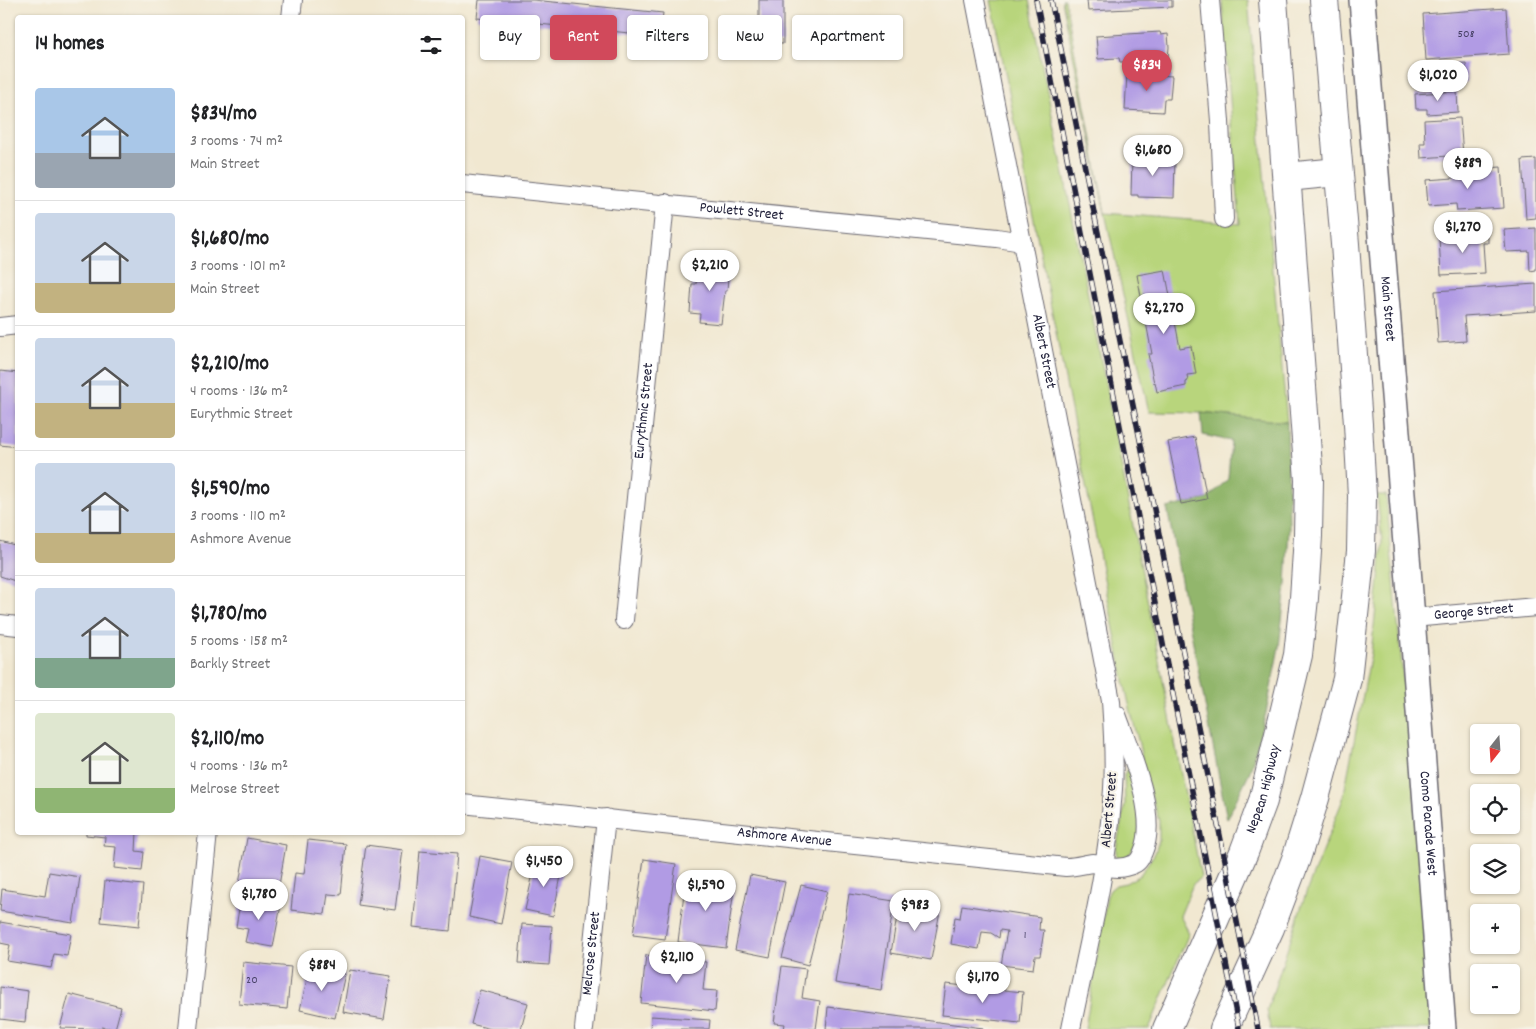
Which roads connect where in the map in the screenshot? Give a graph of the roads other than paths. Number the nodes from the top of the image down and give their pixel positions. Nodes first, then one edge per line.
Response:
1 (293, 0) edge
2 (975, 0) edge
3 (1210, 0) edge
4 (1273, 0) edge
5 (1324, 0) edge
6 (1362, 0) edge
7 (291, 15) edge
8 (1338, 172) junction
9 (1286, 177) junction
10 (465, 184) edge
11 (665, 203) junction
12 (1224, 219) dead end
13 (1022, 242) junction
14 (15, 325) edge
15 (0, 327) edge
16 (1536, 607) edge
17 (1412, 618) junction
18 (624, 620) dead end
19 (0, 624) edge
20 (15, 626) edge
21 (1111, 701) junction
22 (465, 804) edge
23 (606, 818) junction
24 (208, 835) edge
25 (1104, 866) junction
26 (188, 1029) edge
27 (584, 1029) edge
28 (1071, 1029) edge
29 (1167, 1029) edge
30 (1224, 1029) edge
31 (1443, 1029) edge

1 - 7 street
2 - 13 street, Albert Street
3 - 12 street
4 - 9 highway
5 - 8 highway
6 - 17 street, Main Street
8 - 9 highway
8 - 30 highway
9 - 29 highway, Nepean Highway
10 - 11 street, Powlett Street
11 - 13 street, Powlett Street
11 - 18 street, Eurythmic Street
13 - 21 street, Albert Street
14 - 15 street
16 - 17 street, George Street
17 - 31 street, Como Parade West
19 - 20 street
21 - 25 street, Albert Street
21 - 25 street, Albert Street
22 - 23 street, Ashmore Avenue
23 - 25 street, Ashmore Avenue
23 - 27 street, Melrose Street
24 - 26 street
25 - 28 street

